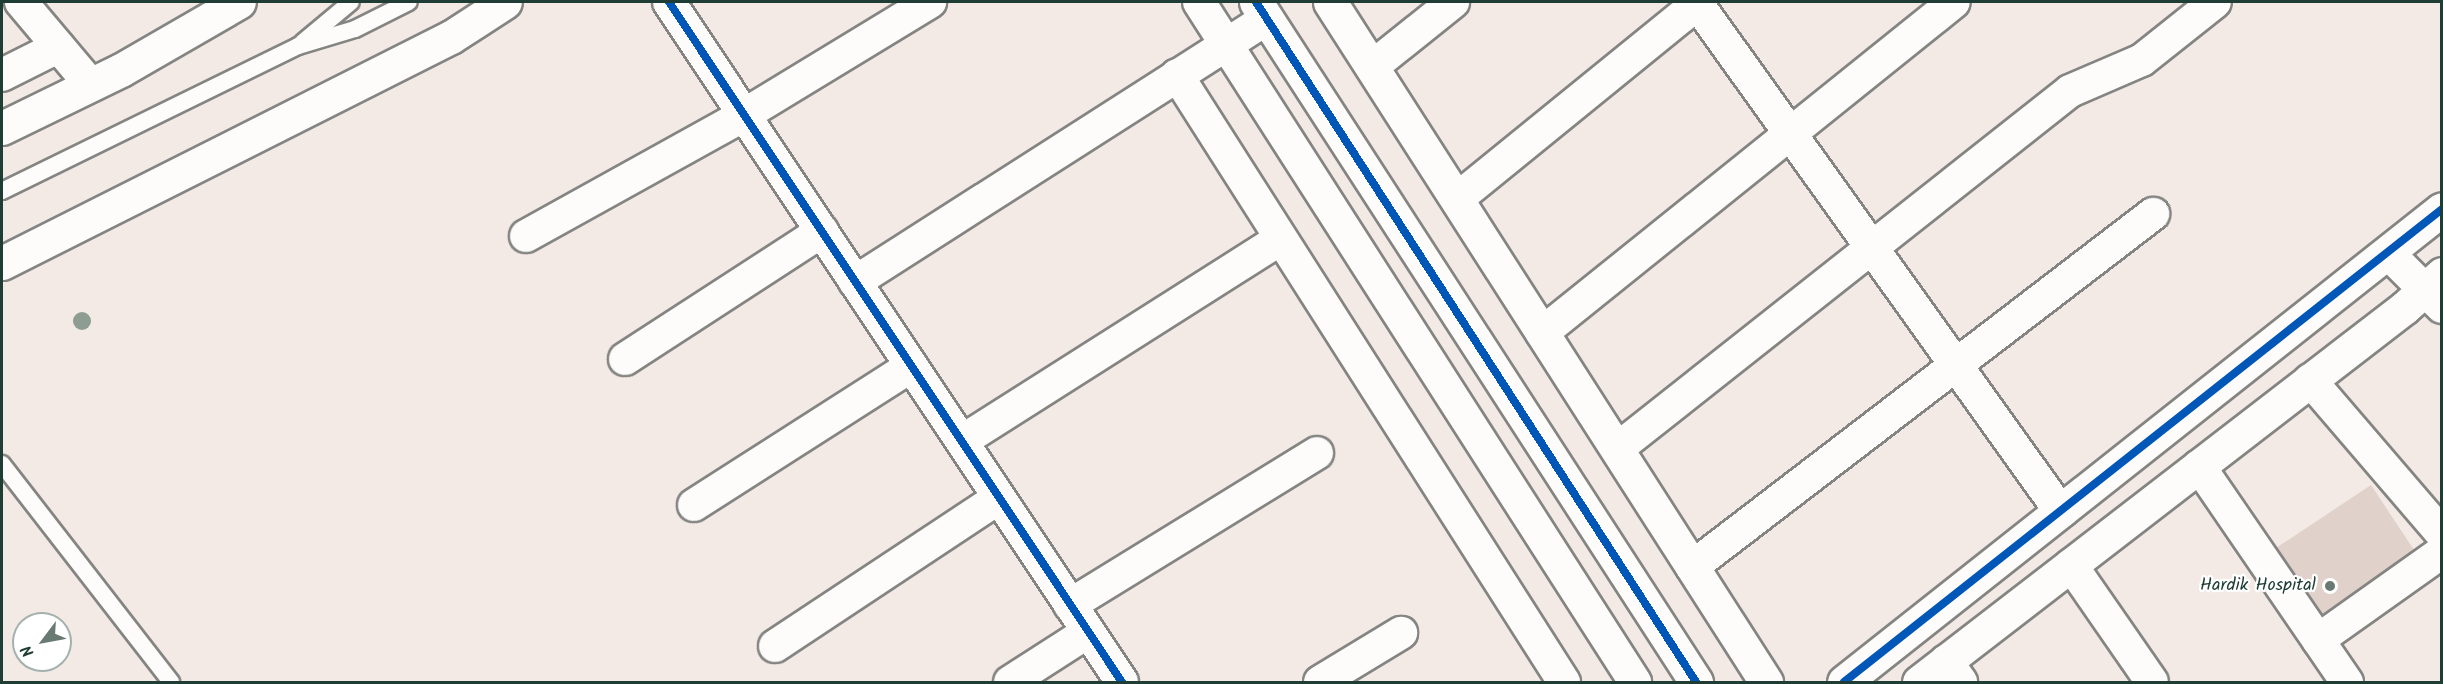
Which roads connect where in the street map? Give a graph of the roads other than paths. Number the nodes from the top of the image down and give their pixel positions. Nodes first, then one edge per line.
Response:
1 (21, 2) edge
2 (239, 2) edge
3 (351, 2) edge
4 (409, 2) edge
5 (505, 2) edge
6 (669, 2) edge
7 (930, 2) edge
8 (1199, 2) edge
9 (1330, 2) edge
10 (1453, 2) edge
11 (1698, 2) edge
12 (1954, 2) edge
13 (2215, 2) edge
14 (1262, 10) edge
15 (1228, 44) junction
16 (58, 46) junction
17 (298, 46) junction
18 (1372, 67) junction
19 (2, 75) edge
20 (1177, 75) junction
21 (90, 84) junction
22 (744, 115) junction
23 (2, 128) edge
24 (1790, 134) junction
25 (2, 191) edge
26 (1456, 199) junction
27 (2442, 209) edge
28 (2153, 214) dead end
29 (822, 231) junction
30 (526, 236) dead end
31 (1281, 239) junction
32 (1871, 248) junction
33 (2389, 254) junction
34 (2, 263) edge
35 (855, 282) junction
36 (2436, 290) edge
37 (1542, 333) junction
38 (625, 359) dead end
39 (911, 366) junction
40 (1955, 366) junction
41 (2310, 380) junction
42 (962, 441) junction
43 (1617, 449) junction
44 (1317, 453) dead end
45 (2, 464) edge
46 (2199, 466) junction
47 (999, 498) junction
48 (694, 505) dead end
49 (2061, 512) junction
50 (2442, 534) edge
51 (2442, 552) edge
52 (2071, 566) junction
53 (1692, 567) junction
54 (1070, 605) junction
55 (1088, 632) junction
56 (1401, 633) dead end
57 (2318, 640) junction
58 (775, 646) dead end
59 (1954, 672) edge
60 (171, 682) edge
61 (1010, 682) edge
62 (1122, 682) edge
63 (1320, 682) edge
64 (1564, 682) edge
65 (1635, 682) edge
66 (1696, 682) edge
67 (1766, 682) edge
68 (1844, 682) edge
69 (1919, 682) edge
70 (2152, 682) edge
71 (2347, 682) edge

1 - 16 street
2 - 21 street
3 - 17 lane
4 - 17 lane
5 - 34 street
6 - 22 street
7 - 22 street
8 - 15 street
9 - 18 street
10 - 18 street
11 - 24 street
11 - 26 street
12 - 24 street
13 - 32 street
14 - 15 street
14 - 66 street
15 - 20 street
15 - 65 street
16 - 19 street
16 - 21 street
17 - 25 lane
18 - 26 street
20 - 31 street
20 - 35 street
21 - 23 street
22 - 29 street
22 - 30 street
24 - 32 street
24 - 37 street
26 - 37 street
27 - 33 street
28 - 40 street
29 - 35 street
29 - 38 street
31 - 42 street
31 - 64 street
32 - 40 street
32 - 43 street
33 - 36 street
33 - 49 street
35 - 39 street
36 - 41 street
37 - 43 street
39 - 42 street
39 - 48 street
40 - 49 street
40 - 53 street
41 - 46 street
41 - 50 street
42 - 47 street
43 - 53 street
44 - 54 street
45 - 60 lane
46 - 52 street
46 - 57 street
47 - 54 street
47 - 58 street
49 - 68 street
51 - 57 street
52 - 59 street
52 - 70 street
53 - 67 street
54 - 55 street
55 - 61 street
55 - 62 street
56 - 63 street
57 - 71 street
59 - 69 street

